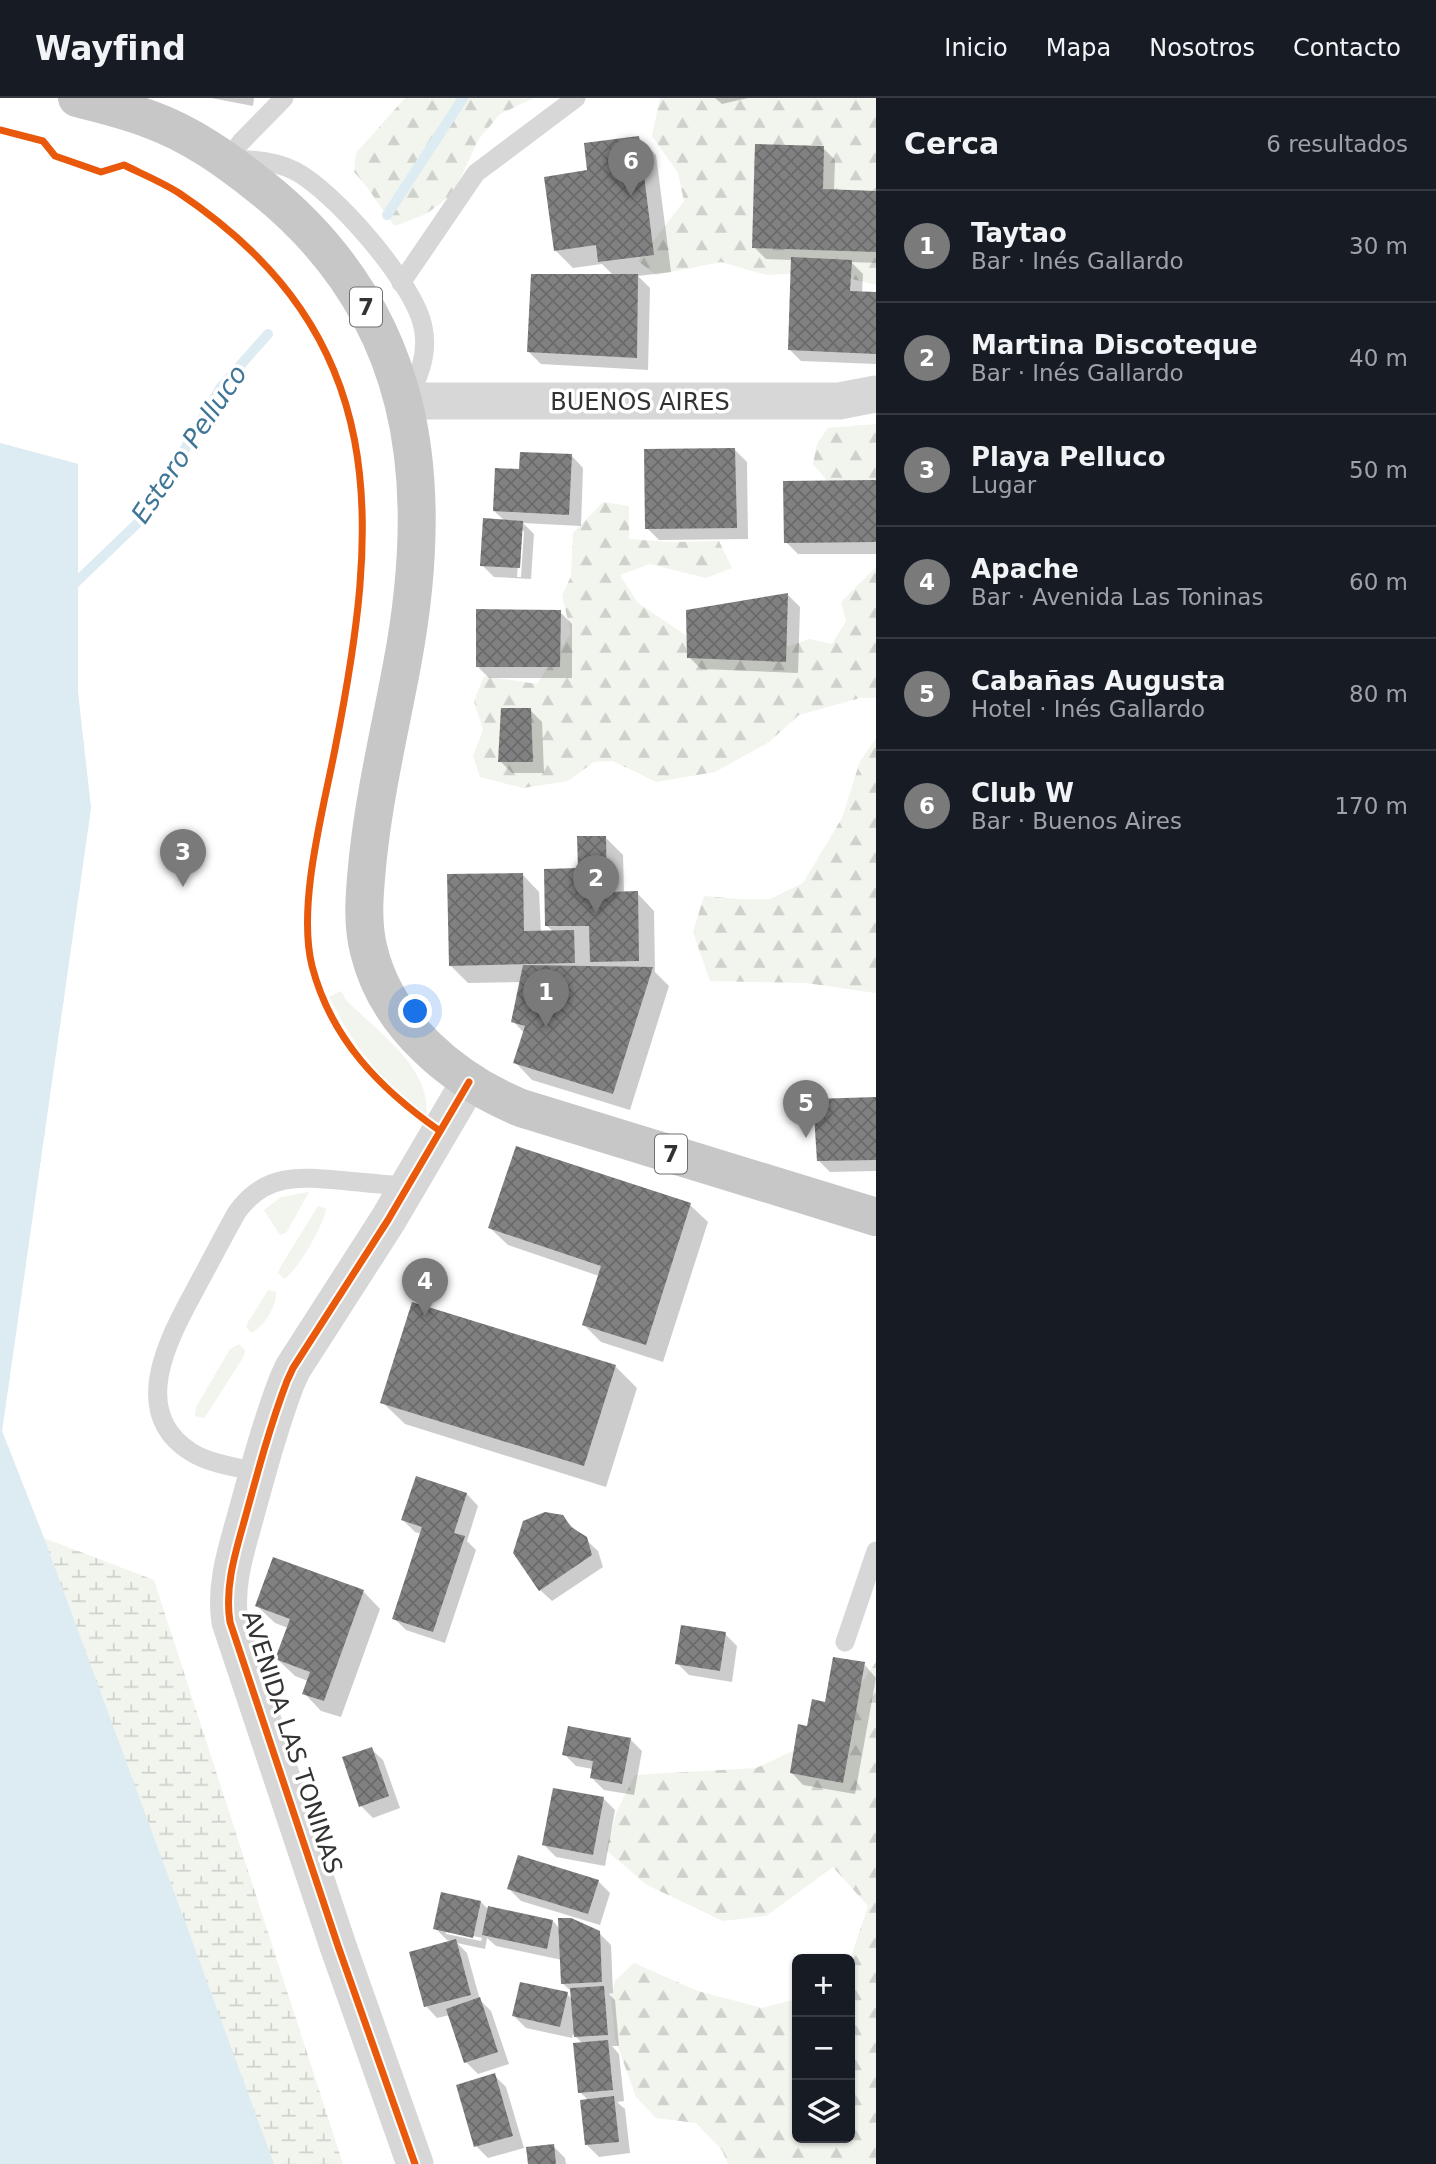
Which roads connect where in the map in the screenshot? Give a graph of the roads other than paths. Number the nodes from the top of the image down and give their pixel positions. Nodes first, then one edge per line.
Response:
1 (77, 98) edge
2 (284, 98) edge
3 (576, 98) edge
4 (227, 160) junction
5 (401, 283) junction
6 (876, 394) edge
7 (404, 404) junction
8 (469, 1082) junction
9 (408, 1186) junction
10 (876, 1217) edge
11 (258, 1472) junction
12 (876, 1551) edge
13 (845, 1642) dead end
14 (415, 2164) edge

1 - 4 highway, 7
2 - 4 lane
3 - 5 lane
4 - 5 lane
4 - 7 highway, 7
5 - 7 lane
6 - 7 street, BUENOS AIRES
7 - 8 highway, 7
8 - 9 street, AVENIDA LAS TONINAS
8 - 10 highway, 7
9 - 11 street, AVENIDA LAS TONINAS
9 - 11 lane
11 - 14 street, AVENIDA LAS TONINAS
12 - 13 lane

